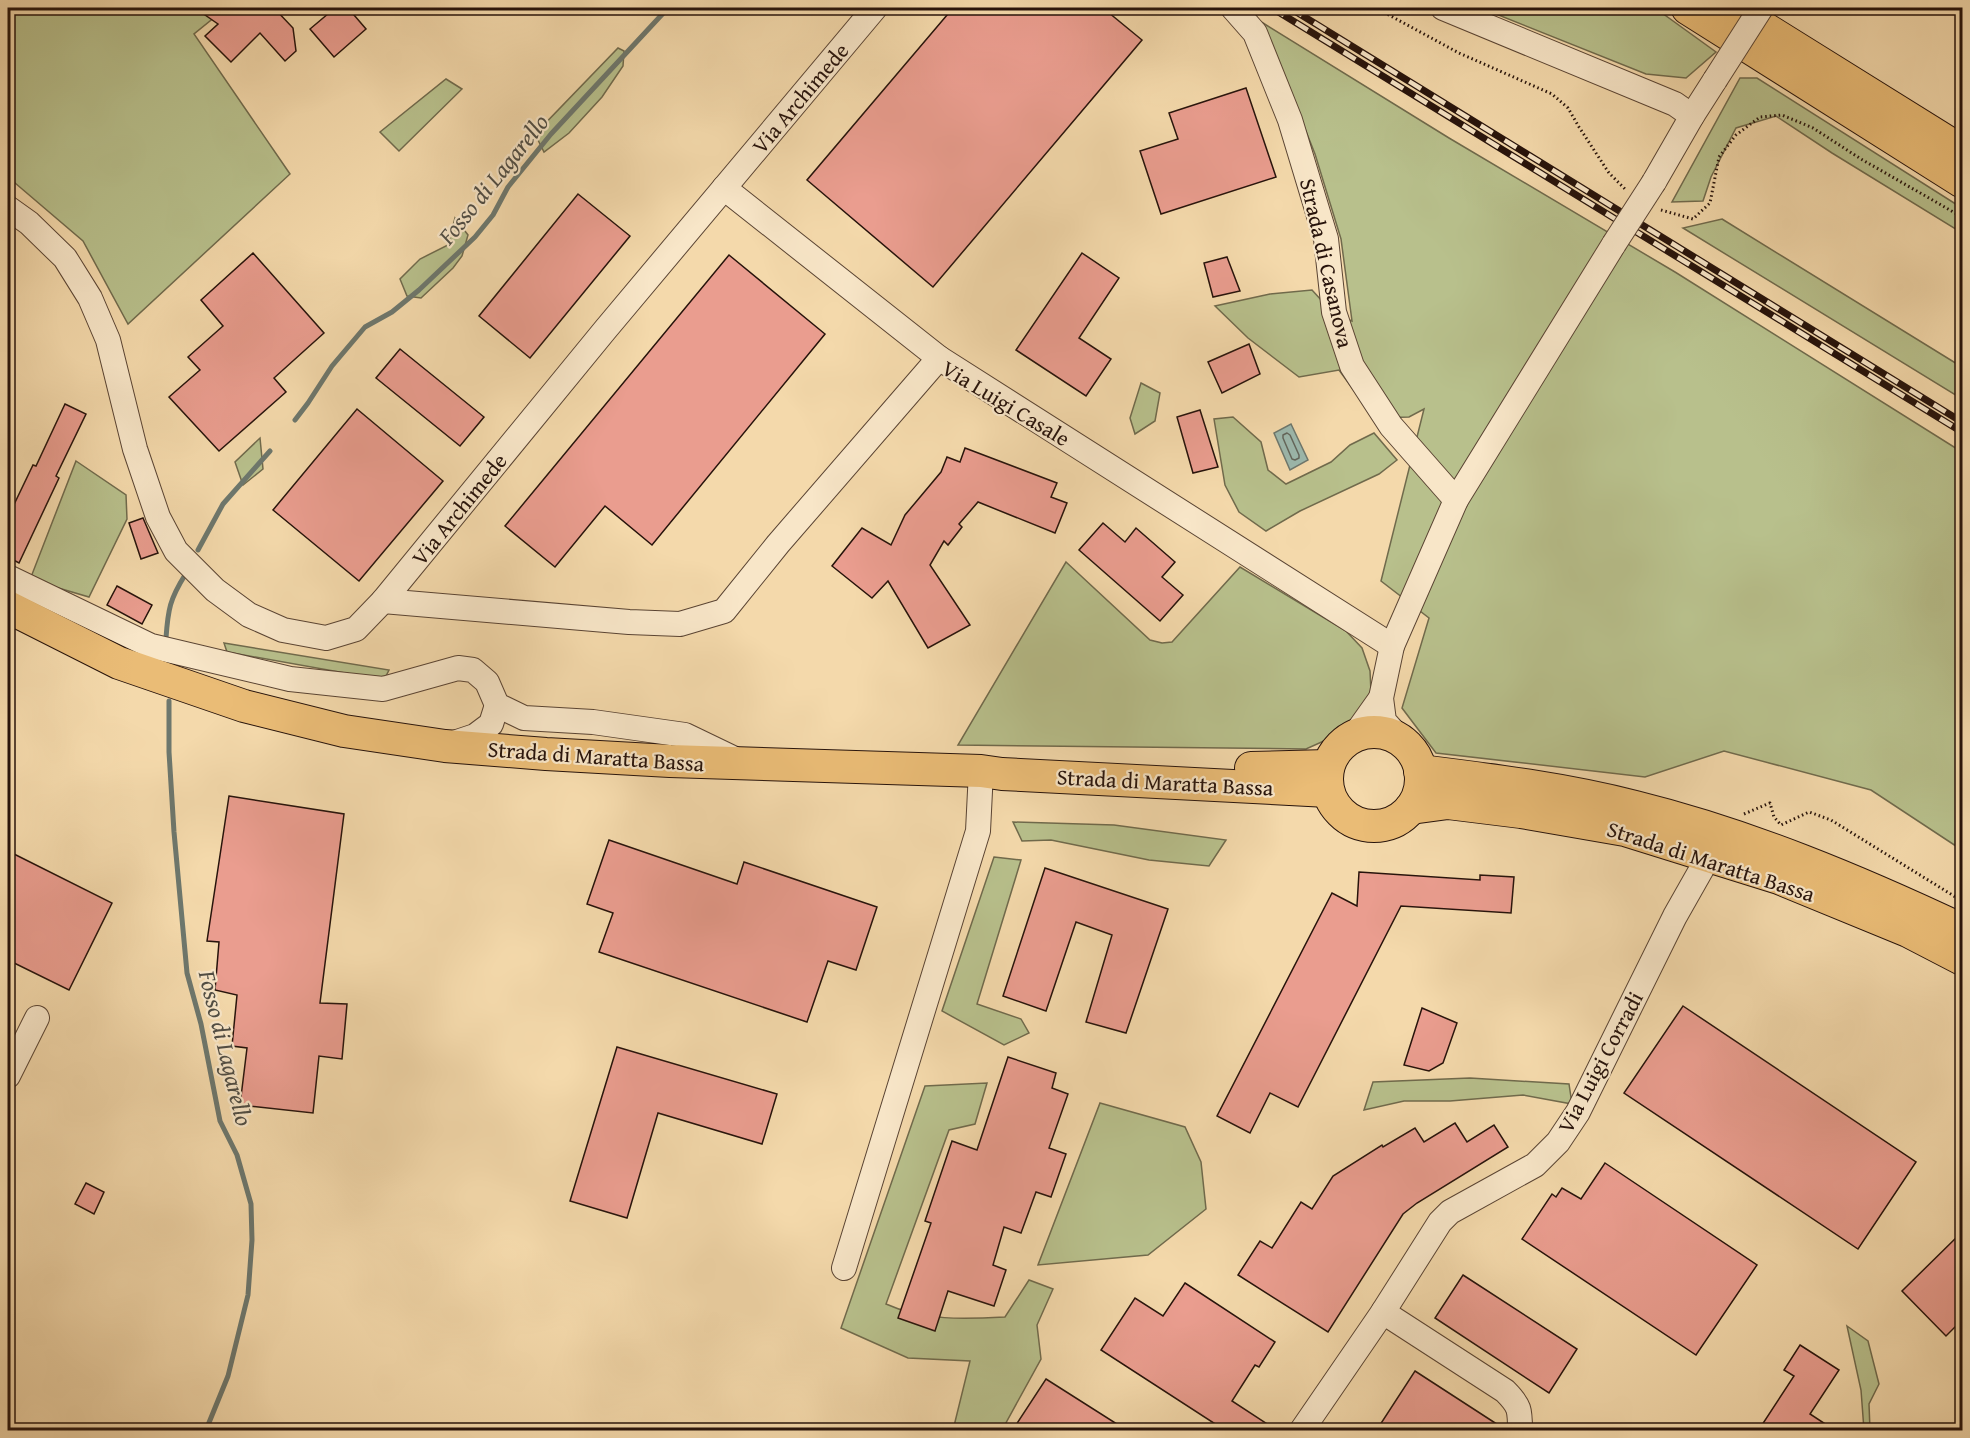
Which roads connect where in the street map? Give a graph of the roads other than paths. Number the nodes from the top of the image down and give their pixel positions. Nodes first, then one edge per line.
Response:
1 (875, 8) edge
2 (1233, 8) edge
3 (1443, 8) edge
4 (1688, 8) edge
5 (1731, 8) edge
6 (1761, 8) edge
7 (1692, 116) junction
8 (1962, 152) edge
9 (1962, 181) edge
10 (724, 188) junction
11 (8, 208) edge
12 (939, 358) junction
13 (1456, 500) junction
14 (8, 577) edge
15 (383, 601) junction
16 (8, 607) edge
17 (1392, 646) junction
18 (1381, 698) junction
19 (498, 705) junction
20 (1354, 736) junction
21 (1403, 742) junction
22 (445, 746) junction
23 (746, 764) junction
24 (1420, 771) junction
25 (991, 772) junction
26 (1328, 778) junction
27 (1411, 808) junction
28 (1709, 856) junction
29 (1962, 930) edge
30 (1962, 959) edge
31 (37, 1018) dead end
32 (8, 1076) edge
33 (844, 1268) dead end
34 (1383, 1312) junction
35 (1302, 1431) edge
36 (1520, 1431) edge

1 - 10 street, Via Archimede
2 - 13 street, Strada di Casanova
3 - 7 street
4 - 9 highway
5 - 8 highway
6 - 7 street, bridge
7 - 13 street, bridge
10 - 12 street
10 - 15 street, Via Archimede
11 - 15 street, Via Archimede
12 - 15 street, Via Luigi Casale
12 - 17 street, Via Luigi Casale
13 - 17 street
14 - 19 street, Strada di Maratta Bassa
16 - 22 main road, Strada di Maratta Bassa
17 - 18 street
18 - 20 street
18 - 21 street
19 - 22 street, Strada di Maratta Bassa
19 - 23 street, Strada di Maratta Bassa
20 - 21 main road
20 - 26 main road
21 - 24 main road
22 - 23 main road, Strada di Maratta Bassa
23 - 25 main road, Strada di Maratta Bassa
24 - 27 main road
24 - 29 main road, Strada di Maratta Bassa
25 - 26 main road, Strada di Maratta Bassa
25 - 33 street
26 - 27 main road, Strada di Maratta Bassa
27 - 28 main road, Strada di Maratta Bassa
28 - 30 main road, Strada di Maratta Bassa
28 - 34 street, Via Luigi Corradi
31 - 32 street
34 - 35 street, Via Luigi Corradi
34 - 36 street

